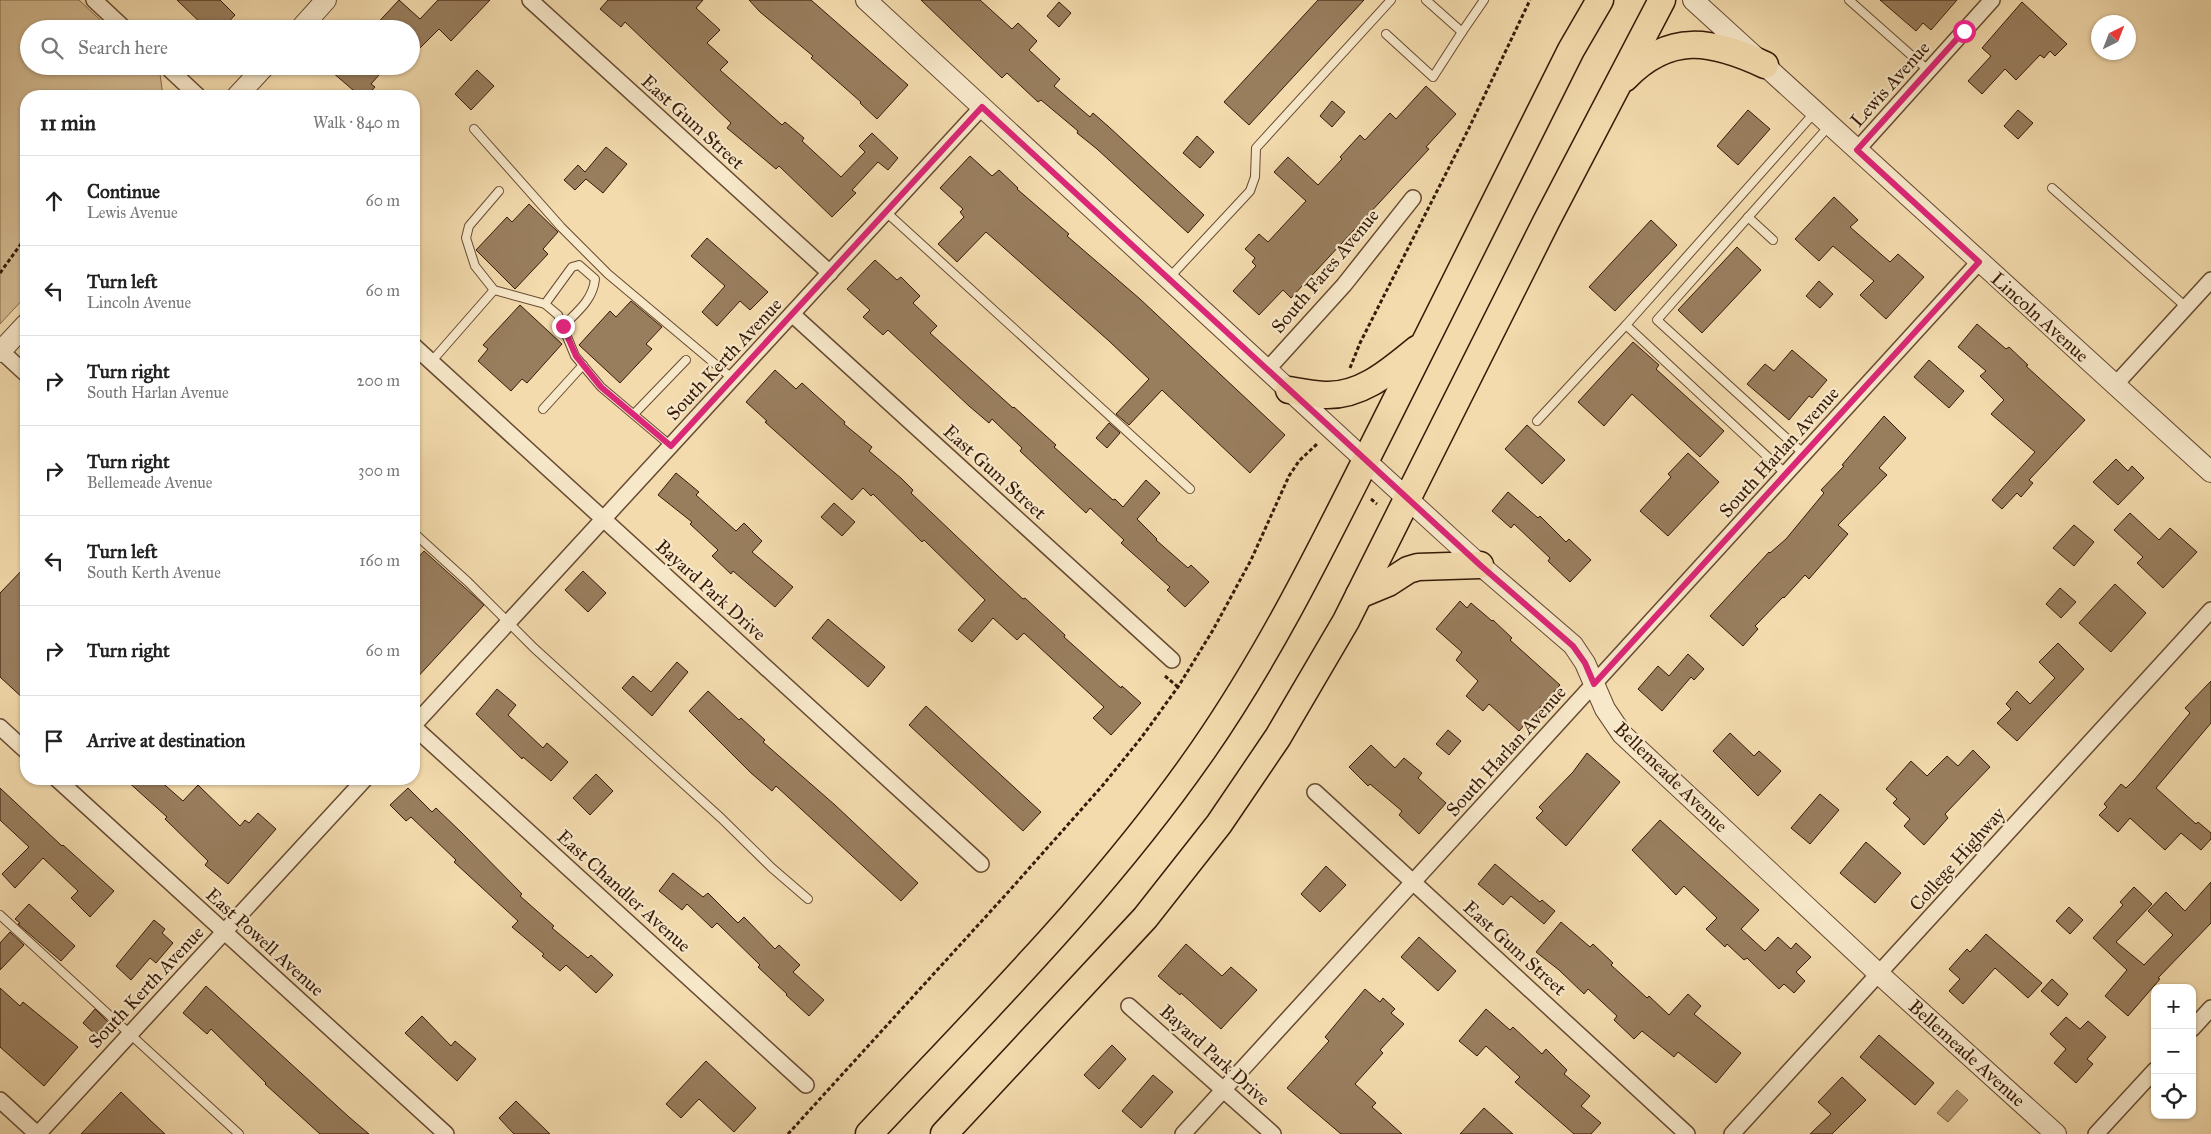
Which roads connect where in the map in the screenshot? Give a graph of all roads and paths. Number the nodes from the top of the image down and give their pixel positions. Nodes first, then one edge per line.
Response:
1 (94, 0) edge
2 (530, 0) edge
3 (866, 0) edge
4 (1391, 0) edge
5 (1426, 0) edge
6 (1484, 0) edge
7 (1530, 0) edge
8 (1600, 0) edge
9 (1662, 0) edge
10 (1693, 0) edge
11 (1849, 0) edge
12 (1992, 0) edge
13 (322, 1) edge
14 (115, 20) edge
15 (307, 20) edge
16 (1462, 32) junction
17 (1386, 34) dead end
18 (1764, 66) junction
19 (1929, 71) junction
20 (176, 75) edge
21 (257, 75) edge
22 (192, 90) edge
23 (243, 90) edge
24 (1614, 90) junction
25 (982, 107) junction
26 (1822, 118) junction
27 (474, 129) dead end
28 (1857, 150) junction
29 (2052, 188) dead end
30 (499, 190) dead end
31 (1413, 198) dead end
32 (886, 212) junction
33 (1748, 217) junction
34 (1773, 240) dead end
35 (20, 245) edge
36 (1979, 262) junction
37 (0, 273) edge
38 (830, 273) junction
39 (1168, 279) junction
40 (2211, 280) edge
41 (494, 290) junction
42 (545, 304) junction
43 (2186, 307) junction
44 (792, 314) junction
45 (563, 326) junction
46 (1626, 326) junction
47 (20, 331) edge
48 (1425, 342) junction
49 (1, 352) edge
50 (420, 352) edge
51 (686, 360) dead end
52 (431, 362) junction
53 (583, 365) junction
54 (20, 369) edge
55 (1267, 370) junction
56 (1348, 374) dead end
57 (732, 379) junction
58 (2115, 385) junction
59 (1289, 390) junction
60 (543, 409) dead end
61 (634, 414) junction
62 (1537, 421) dead end
63 (671, 446) junction
64 (1316, 446) dead end
65 (1804, 454) junction
66 (1366, 460) junction
67 (2211, 472) edge
68 (1786, 474) junction
69 (1190, 489) dead end
70 (1407, 498) junction
71 (1371, 499) dead end
72 (1377, 504) dead end
73 (603, 519) junction
74 (420, 538) edge
75 (1480, 565) junction
76 (1359, 595) junction
77 (2211, 610) edge
78 (508, 623) junction
79 (1172, 660) dead end
80 (1594, 684) junction
81 (420, 719) edge
82 (0, 727) edge
83 (420, 731) edge
84 (20, 745) edge
85 (64, 785) edge
86 (359, 785) edge
87 (1315, 792) dead end
88 (980, 864) dead end
89 (1413, 883) junction
90 (808, 899) dead end
91 (0, 915) edge
92 (224, 932) junction
93 (1880, 974) junction
94 (1129, 1006) dead end
95 (2211, 1008) edge
96 (2196, 1025) edge
97 (130, 1034) junction
98 (2151, 1074) edge
99 (806, 1085) dead end
100 (1224, 1089) junction
101 (0, 1100) edge
102 (38, 1134) edge
103 (239, 1134) edge
104 (446, 1134) edge
105 (788, 1134) edge
106 (869, 1134) edge
107 (944, 1134) edge
108 (1183, 1134) edge
109 (1273, 1134) edge
110 (1687, 1134) edge
111 (1732, 1134) edge
112 (2056, 1134) edge
113 (2096, 1134) edge

1 - 14 street
2 - 38 street, East Gum Street
3 - 25 street, Bellemeade Avenue
4 - 39 lane
5 - 16 lane
6 - 16 lane
7 - 56 path
8 - 48 highway
9 - 24 highway
10 - 18 street, Lincoln Avenue
11 - 19 lane
12 - 19 street, Lewis Avenue
13 - 15 street
16 - 17 lane
18 - 24 highway
18 - 26 street, Lincoln Avenue
19 - 28 street, Lewis Avenue
20 - 22 street
21 - 23 street
24 - 70 highway
25 - 32 street, South Kerth Avenue
25 - 39 street, Bellemeade Avenue
26 - 28 street, Lincoln Avenue
26 - 33 lane
26 - 46 lane
27 - 57 lane
28 - 36 street, Lincoln Avenue
29 - 43 lane
30 - 41 lane
31 - 55 street, South Fares Avenue
32 - 38 street, South Kerth Avenue
32 - 69 lane
33 - 34 lane
33 - 65 lane
35 - 37 path
36 - 58 street, Lincoln Avenue
36 - 65 street, South Harlan Avenue
38 - 44 street, South Kerth Avenue
39 - 55 street, Bellemeade Avenue
40 - 43 street
41 - 42 lane
41 - 52 lane
42 - 45 lane
42 - 45 lane
43 - 58 street
44 - 57 street, South Kerth Avenue
44 - 79 street, East Gum Street
45 - 53 lane
46 - 62 lane
46 - 68 lane
47 - 49 street
48 - 59 highway
48 - 66 highway
49 - 54 street
50 - 52 street, Bayard Park Drive
51 - 61 lane
52 - 73 street, Bayard Park Drive
53 - 60 lane
53 - 61 lane
55 - 59 street, Bellemeade Avenue
57 - 63 street, South Kerth Avenue
58 - 67 street, Lincoln Avenue
59 - 66 street, Bellemeade Avenue
61 - 63 lane
63 - 73 street, South Kerth Avenue
64 - 105 path
65 - 68 street, South Harlan Avenue
66 - 70 street, Bellemeade Avenue
66 - 106 highway
68 - 80 street, South Harlan Avenue
70 - 75 street, Bellemeade Avenue
70 - 76 highway
71 - 72 path
73 - 78 street, South Kerth Avenue
73 - 88 street, Bayard Park Drive
74 - 78 lane
75 - 76 highway
75 - 80 street, Bellemeade Avenue
76 - 107 highway
77 - 93 street, College Highway
78 - 81 street, South Kerth Avenue
78 - 90 lane
80 - 89 street, South Harlan Avenue
80 - 93 street, Bellemeade Avenue
82 - 84 street
83 - 99 street, East Chandler Avenue
85 - 92 street, East Powell Avenue
86 - 92 street, South Kerth Avenue
87 - 89 street, East Gum Street
89 - 100 street, South Harlan Avenue
89 - 110 street, East Gum Street
91 - 97 lane
92 - 97 street, South Kerth Avenue
92 - 104 street, East Powell Avenue
93 - 111 street, College Highway
93 - 112 street, Bellemeade Avenue
94 - 100 street, Bayard Park Drive
95 - 96 street
97 - 102 street, South Kerth Avenue
97 - 103 lane
98 - 113 street
100 - 108 street, South Harlan Avenue
100 - 109 street, Bayard Park Drive
101 - 102 street

